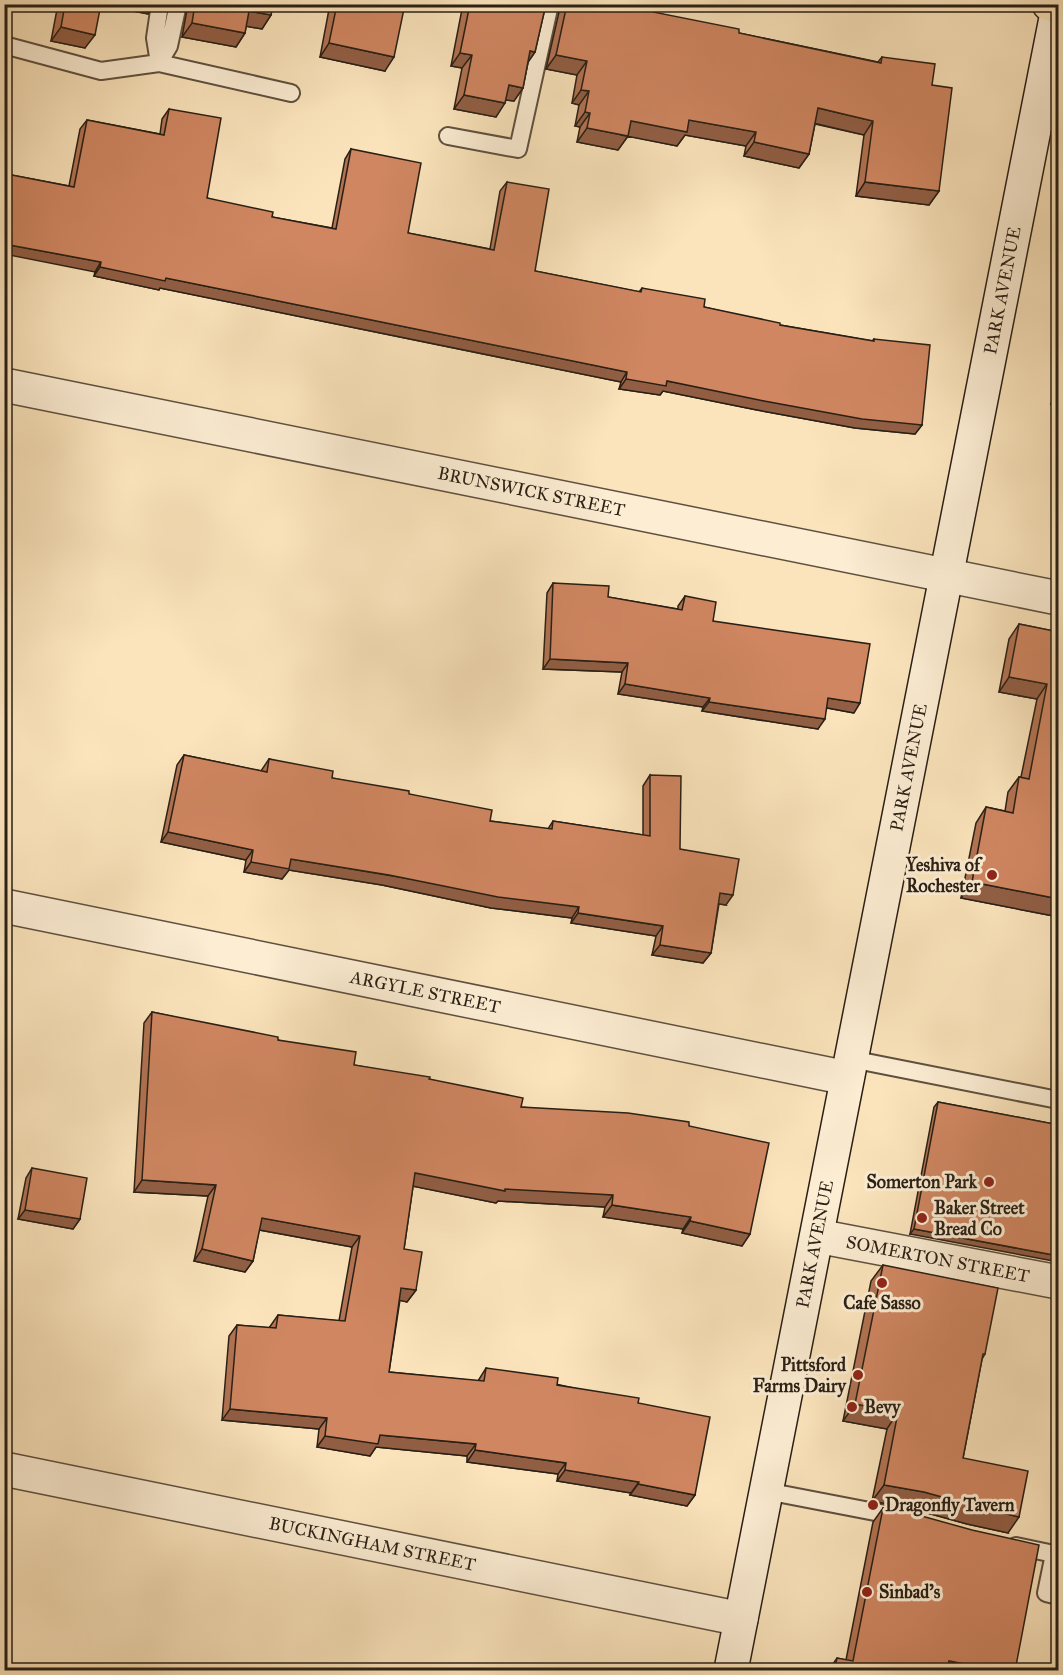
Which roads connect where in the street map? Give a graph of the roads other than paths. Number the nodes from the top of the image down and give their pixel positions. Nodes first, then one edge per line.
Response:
1 (160, 4) edge
2 (178, 4) edge
3 (550, 4) edge
4 (1049, 4) edge
5 (1059, 7) edge
6 (4, 45) edge
7 (159, 63) junction
8 (291, 93) dead end
9 (448, 136) dead end
10 (4, 385) edge
11 (947, 575) junction
12 (1059, 598) edge
13 (4, 906) edge
14 (849, 1068) junction
15 (1059, 1100) edge
16 (817, 1236) junction
17 (1059, 1282) edge
18 (4, 1469) edge
19 (766, 1491) junction
20 (921, 1522) edge
21 (998, 1541) edge
22 (1059, 1596) edge
23 (741, 1619) junction
24 (731, 1671) edge

1 - 7 lane
2 - 7 lane
3 - 9 lane
4 - 5 main road
5 - 11 street, PARK AVENUE
6 - 7 lane
7 - 8 lane
10 - 11 street, BRUNSWICK STREET
11 - 12 street, BRUNSWICK STREET
11 - 14 street, PARK AVENUE
13 - 14 street, ARGYLE STREET
14 - 15 lane
14 - 16 street, PARK AVENUE
16 - 17 street, SOMERTON STREET
16 - 19 street, PARK AVENUE
18 - 23 street, BUCKINGHAM STREET
19 - 20 lane
19 - 23 street, PARK AVENUE
21 - 22 lane
23 - 24 street, PARK AVENUE

